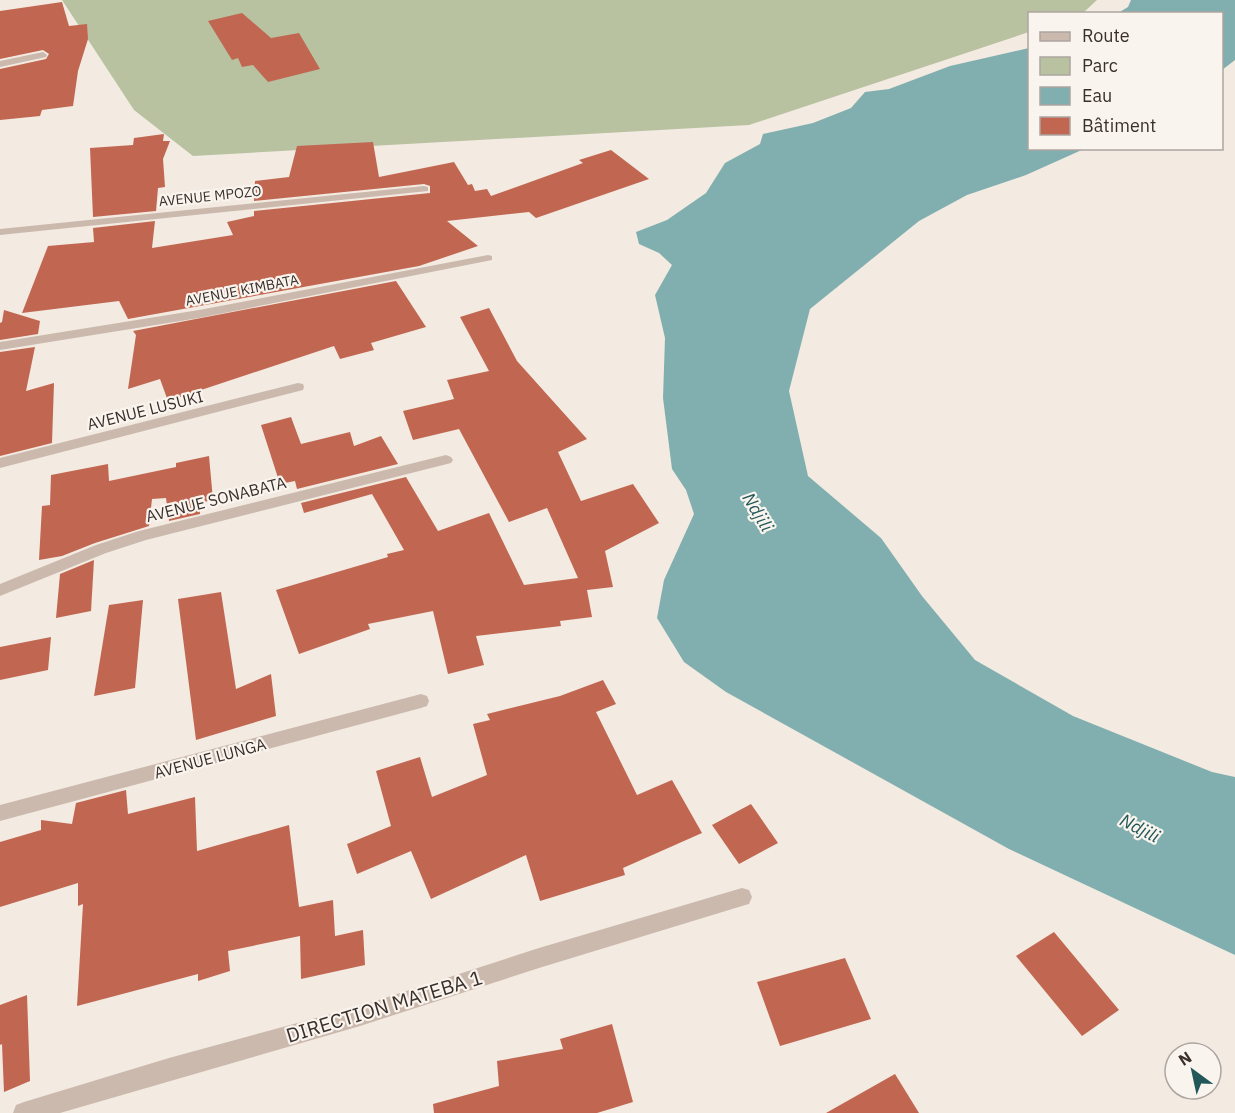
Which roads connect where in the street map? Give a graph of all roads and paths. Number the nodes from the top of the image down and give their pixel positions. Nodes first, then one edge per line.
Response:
1 (43, 56) dead end
2 (0, 64) edge
3 (424, 189) dead end
4 (0, 232) edge
5 (488, 258) dead end
6 (0, 346) edge
7 (298, 387) dead end
8 (446, 460) dead end
9 (0, 463) edge
10 (0, 590) edge
11 (421, 701) dead end
12 (0, 813) edge
13 (742, 897) dead end
14 (24, 1113) edge

1 - 2 street
3 - 4 street, AVENUE MPOZO
5 - 6 street, AVENUE KIMBATA
7 - 9 street, AVENUE LUSUKI
8 - 10 street, AVENUE SONABATA
11 - 12 street, AVENUE LUNGA
13 - 14 street, DIRECTION MATEBA 1

